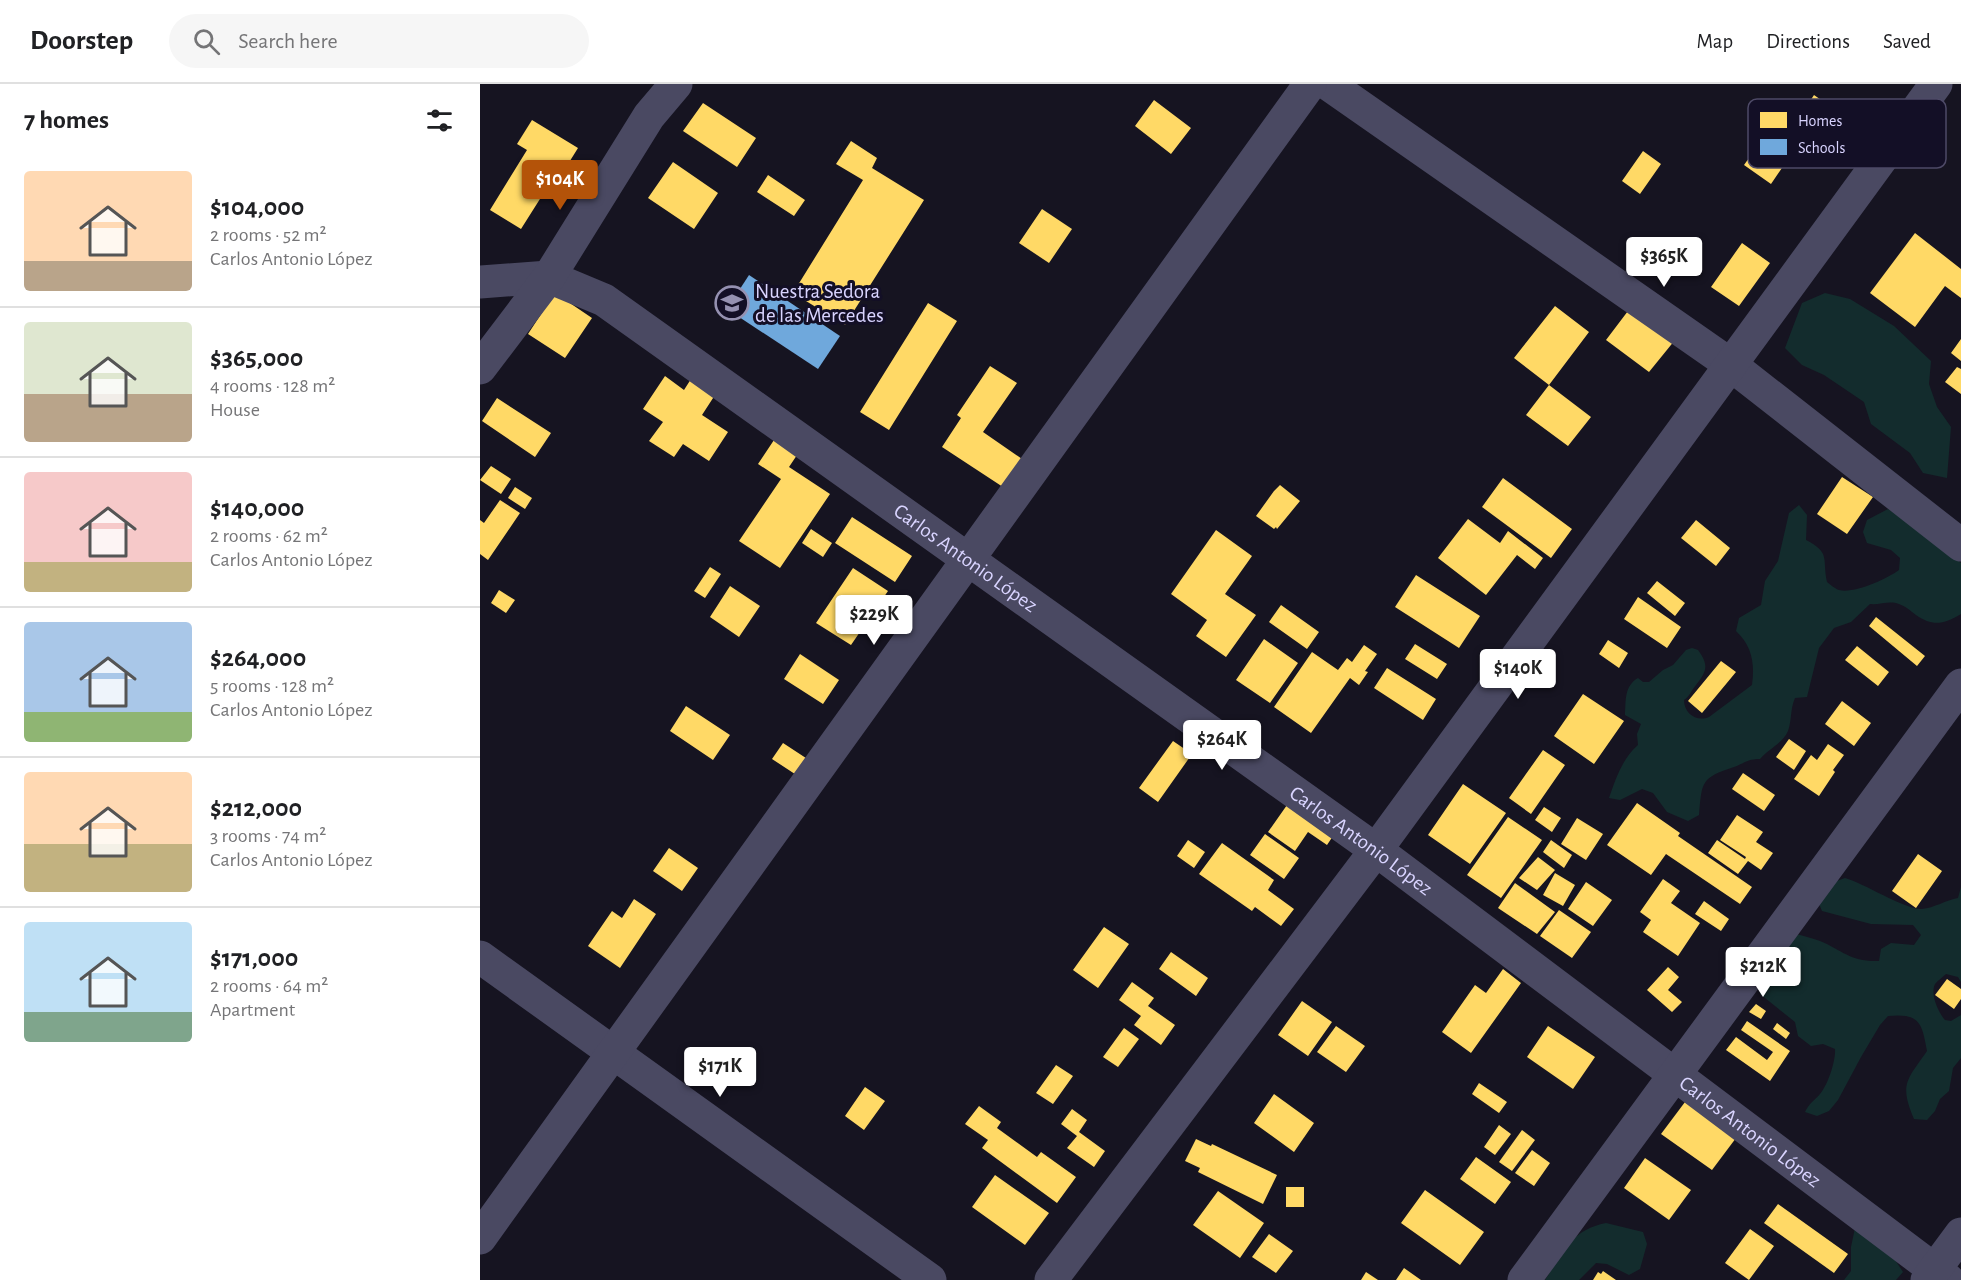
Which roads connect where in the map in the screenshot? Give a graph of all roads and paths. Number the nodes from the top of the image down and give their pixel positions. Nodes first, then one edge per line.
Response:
1 (644, 84) edge
2 (676, 84) edge
3 (1310, 84) edge
4 (1328, 84) edge
5 (1936, 84) edge
6 (1925, 99) edge
7 (650, 116) junction
8 (1875, 168) edge
9 (549, 277) junction
10 (480, 282) edge
11 (1731, 365) junction
12 (480, 368) edge
13 (1961, 545) edge
14 (968, 559) junction
15 (1961, 685) edge
16 (1376, 850) junction
17 (480, 957) edge
18 (613, 1052) junction
19 (1674, 1075) junction
20 (1961, 1234) edge
21 (480, 1238) edge
22 (1937, 1277) edge
23 (930, 1280) edge
24 (1051, 1280) edge
25 (1524, 1280) edge

1 - 7 street
2 - 7 street
3 - 14 street
4 - 11 street
5 - 6 street
7 - 9 street
8 - 11 street
9 - 10 street, Carlos Antonio López
9 - 12 street
9 - 14 street, Carlos Antonio López
11 - 13 street
11 - 16 street
14 - 16 street, Carlos Antonio López
14 - 18 street
15 - 19 street
16 - 19 street, Carlos Antonio López
16 - 24 street
17 - 18 street
18 - 21 street
18 - 23 street
19 - 22 street, Carlos Antonio López
19 - 25 street
20 - 22 street

